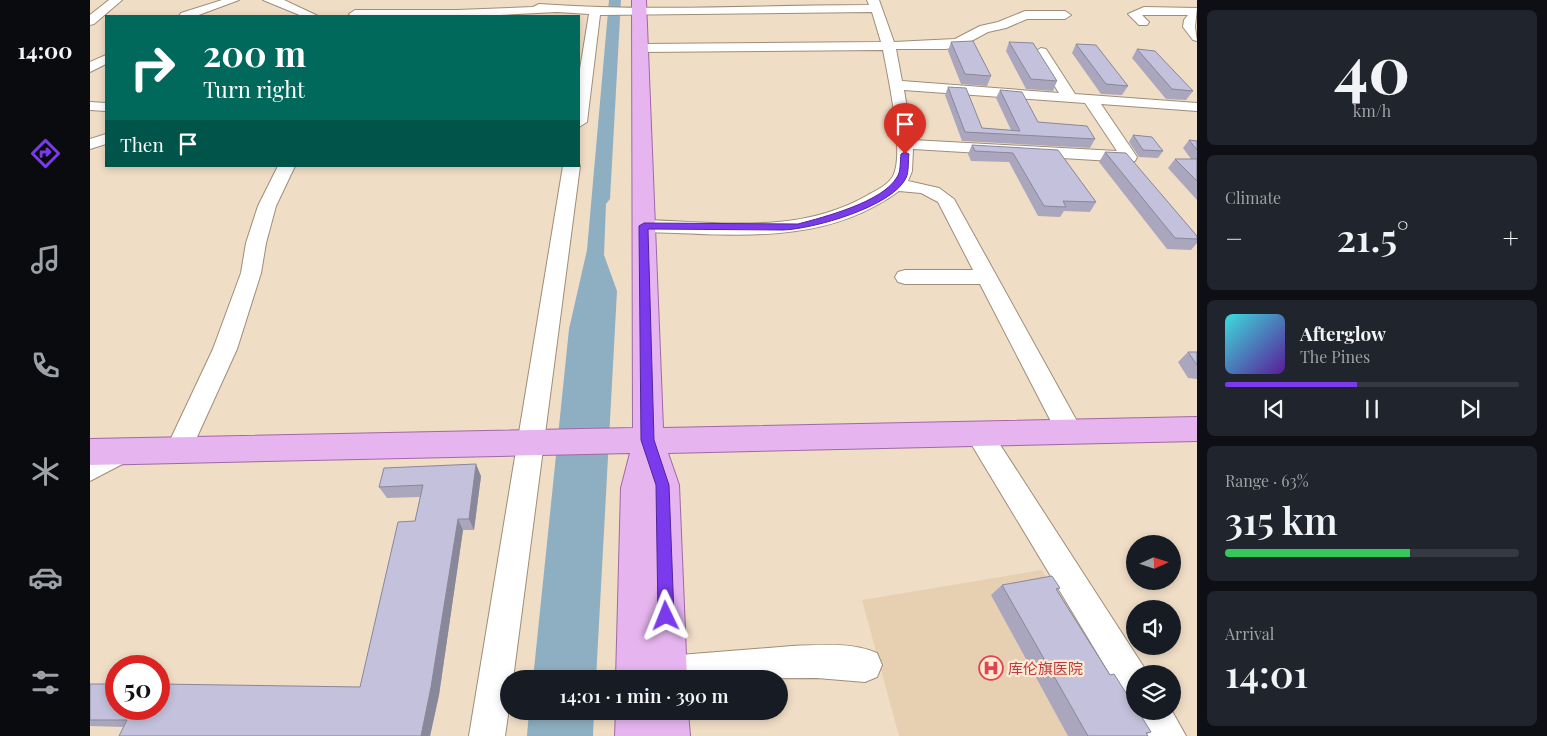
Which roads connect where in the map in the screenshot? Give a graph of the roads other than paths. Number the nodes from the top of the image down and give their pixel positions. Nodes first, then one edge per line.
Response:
1 (116, 0) edge
2 (233, 0) edge
3 (269, 0) edge
4 (278, 0) edge
5 (517, 0) edge
6 (273, 1) edge
7 (403, 4) dead end
8 (874, 4) edge
9 (530, 6) junction
10 (639, 7) edge
11 (554, 9) junction
12 (595, 11) junction
13 (1195, 11) edge
14 (355, 14) dead end
15 (187, 15) edge
16 (309, 15) edge
17 (1065, 15) dead end
18 (90, 21) edge
19 (1143, 22) dead end
20 (1197, 37) edge
21 (887, 46) junction
22 (640, 48) junction
23 (1040, 52) edge
24 (105, 60) edge
25 (90, 68) edge
26 (582, 78) edge
27 (896, 85) junction
28 (1070, 98) junction
29 (1090, 99) junction
30 (580, 101) edge
31 (90, 106) edge
32 (105, 107) edge
33 (1197, 107) edge
34 (105, 139) edge
35 (90, 144) edge
36 (904, 144) junction
37 (286, 167) edge
38 (572, 167) edge
39 (895, 185) junction
40 (644, 226) junction
41 (904, 276) dead end
42 (988, 277) junction
43 (1197, 429) edge
44 (1069, 432) junction
45 (979, 434) junction
46 (648, 440) junction
47 (531, 443) junction
48 (178, 451) junction
49 (90, 452) edge
50 (123, 452) junction
51 (90, 469) edge
52 (865, 665) dead end
53 (658, 670) edge
54 (756, 670) edge
55 (1126, 670) edge
56 (636, 720) edge
57 (666, 720) edge
58 (1158, 720) edge
59 (487, 736) edge
60 (636, 736) edge
61 (669, 736) edge
62 (1168, 736) edge

1 - 18 street
2 - 15 street
3 - 6 street
4 - 6 street
5 - 9 street
6 - 16 street
7 - 9 street
8 - 10 street
8 - 21 street
9 - 11 street
10 - 12 street
10 - 22 main road
11 - 12 street
11 - 14 street
12 - 26 street
13 - 19 street
13 - 20 street
17 - 21 street
21 - 22 street
21 - 27 street
22 - 40 main road
23 - 28 street
24 - 25 street
26 - 30 street
27 - 28 street
27 - 36 street
28 - 29 street
29 - 33 street
29 - 36 street
31 - 32 street
34 - 35 street
36 - 39 street
37 - 48 street
38 - 47 street
39 - 40 street
39 - 42 street
40 - 46 main road
41 - 42 street
42 - 44 street
43 - 44 main road
44 - 45 main road
45 - 46 main road
45 - 55 street
46 - 47 main road
46 - 53 main road
47 - 48 main road
47 - 59 street
48 - 50 main road
49 - 50 main road
50 - 51 street
52 - 54 street
56 - 60 main road
57 - 61 main road
58 - 62 street

